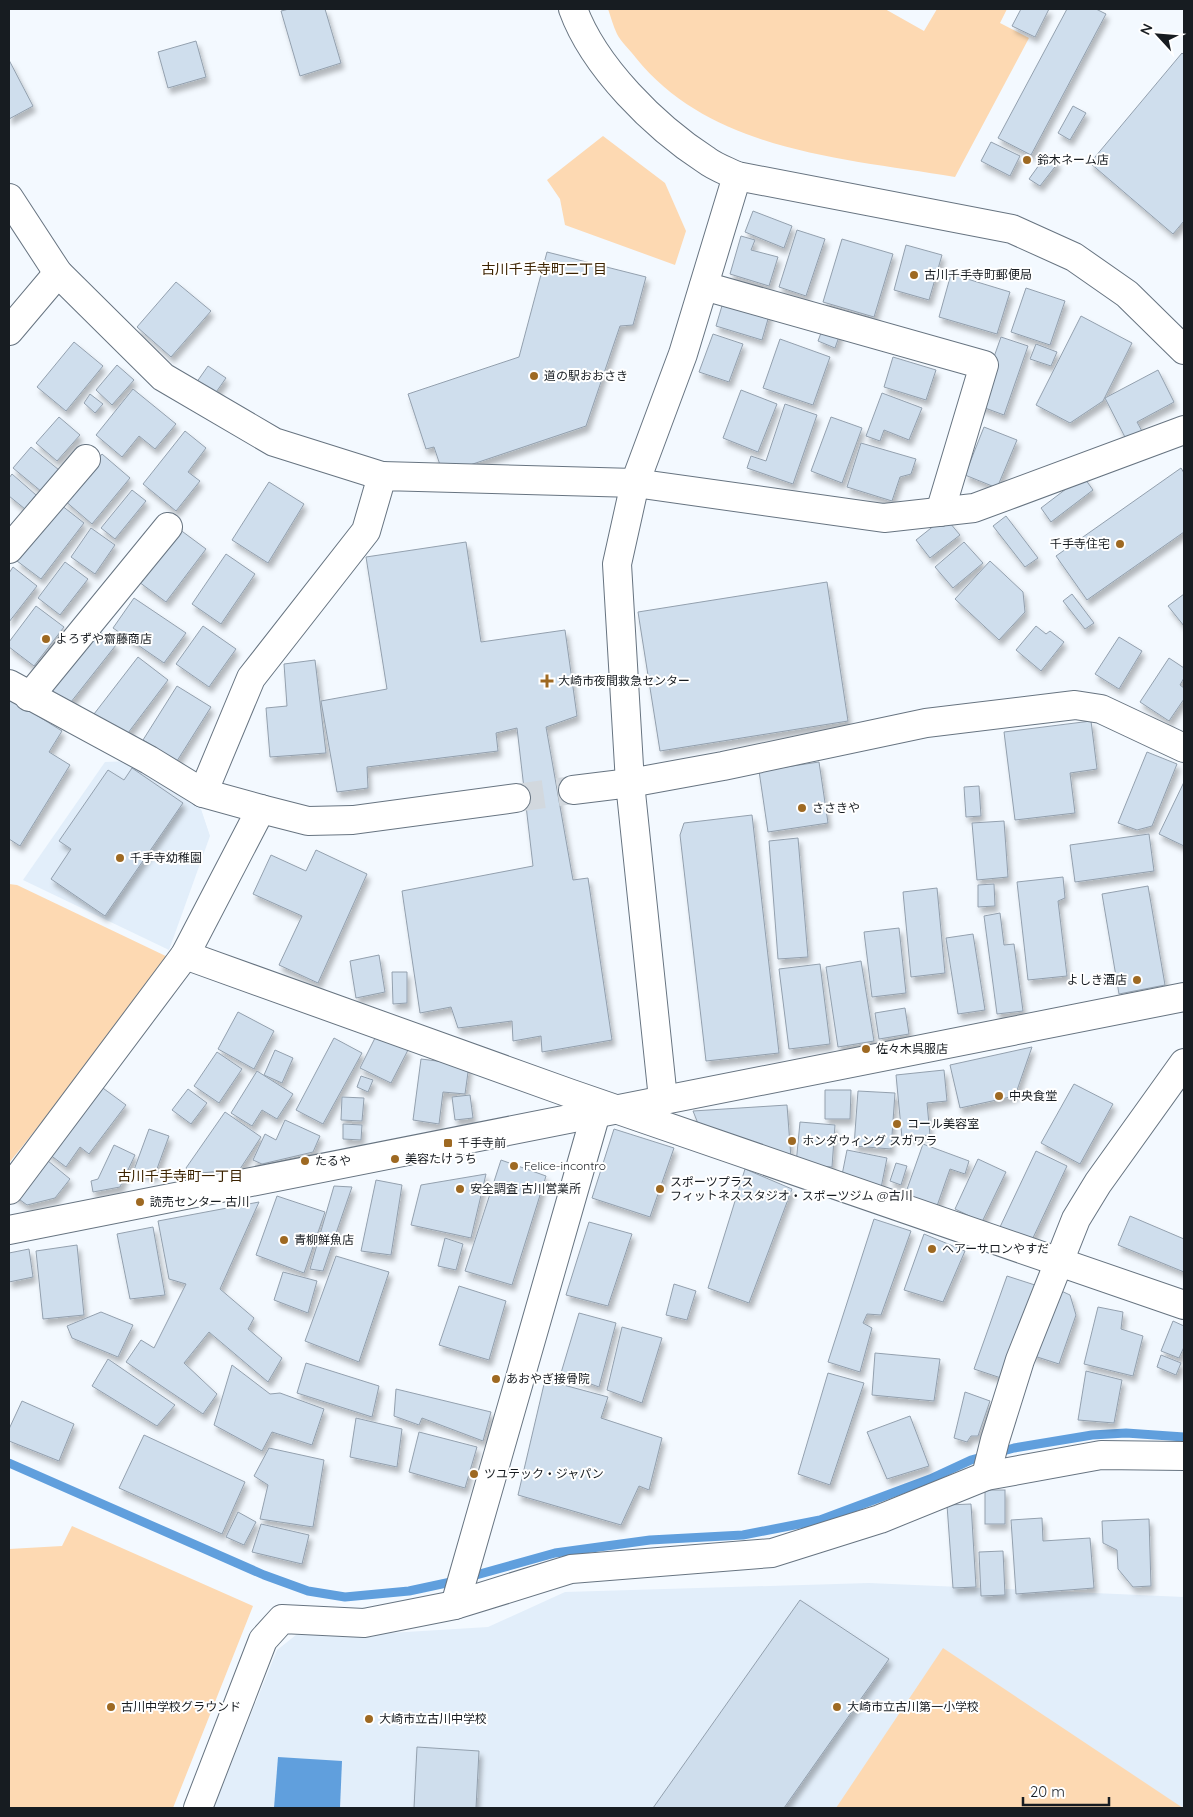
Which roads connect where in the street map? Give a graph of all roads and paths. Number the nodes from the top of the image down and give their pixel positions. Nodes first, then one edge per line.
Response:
1 (573, 9) edge
2 (737, 176) junction
3 (9, 198) edge
4 (58, 273) junction
5 (704, 286) junction
6 (9, 332) edge
7 (1184, 350) edge
8 (1184, 430) edge
9 (86, 459) dead end
10 (382, 476) junction
11 (634, 483) junction
12 (940, 512) junction
13 (168, 527) dead end
14 (9, 549) edge
15 (19, 690) edge
16 (1184, 748) edge
17 (630, 783) junction
18 (573, 790) tunnel mouth
19 (203, 793) junction
20 (516, 798) tunnel mouth
21 (261, 809) junction
22 (185, 955) junction
23 (1184, 997) edge
24 (1184, 1063) edge
25 (663, 1100) junction
26 (607, 1111) junction
27 (9, 1190) edge
28 (9, 1230) edge
29 (1057, 1262) junction
30 (1184, 1305) edge
31 (1184, 1456) edge
32 (987, 1471) junction
33 (457, 1597) junction
34 (198, 1808) edge

1 - 2 street
2 - 5 street
2 - 7 street
3 - 4 street
4 - 6 street
4 - 10 street
5 - 11 street
5 - 12 street
8 - 12 street
9 - 14 street
10 - 11 street
10 - 19 street
11 - 12 street
11 - 17 street
13 - 15 street
15 - 19 street
16 - 17 street
17 - 18 street
17 - 25 street
19 - 21 street
20 - 21 street
21 - 22 street
22 - 26 street
22 - 27 street
23 - 25 street
24 - 29 street
25 - 26 street
26 - 28 street
26 - 29 street
26 - 33 street
29 - 30 street
29 - 32 street
31 - 32 street
32 - 33 street
33 - 34 street

